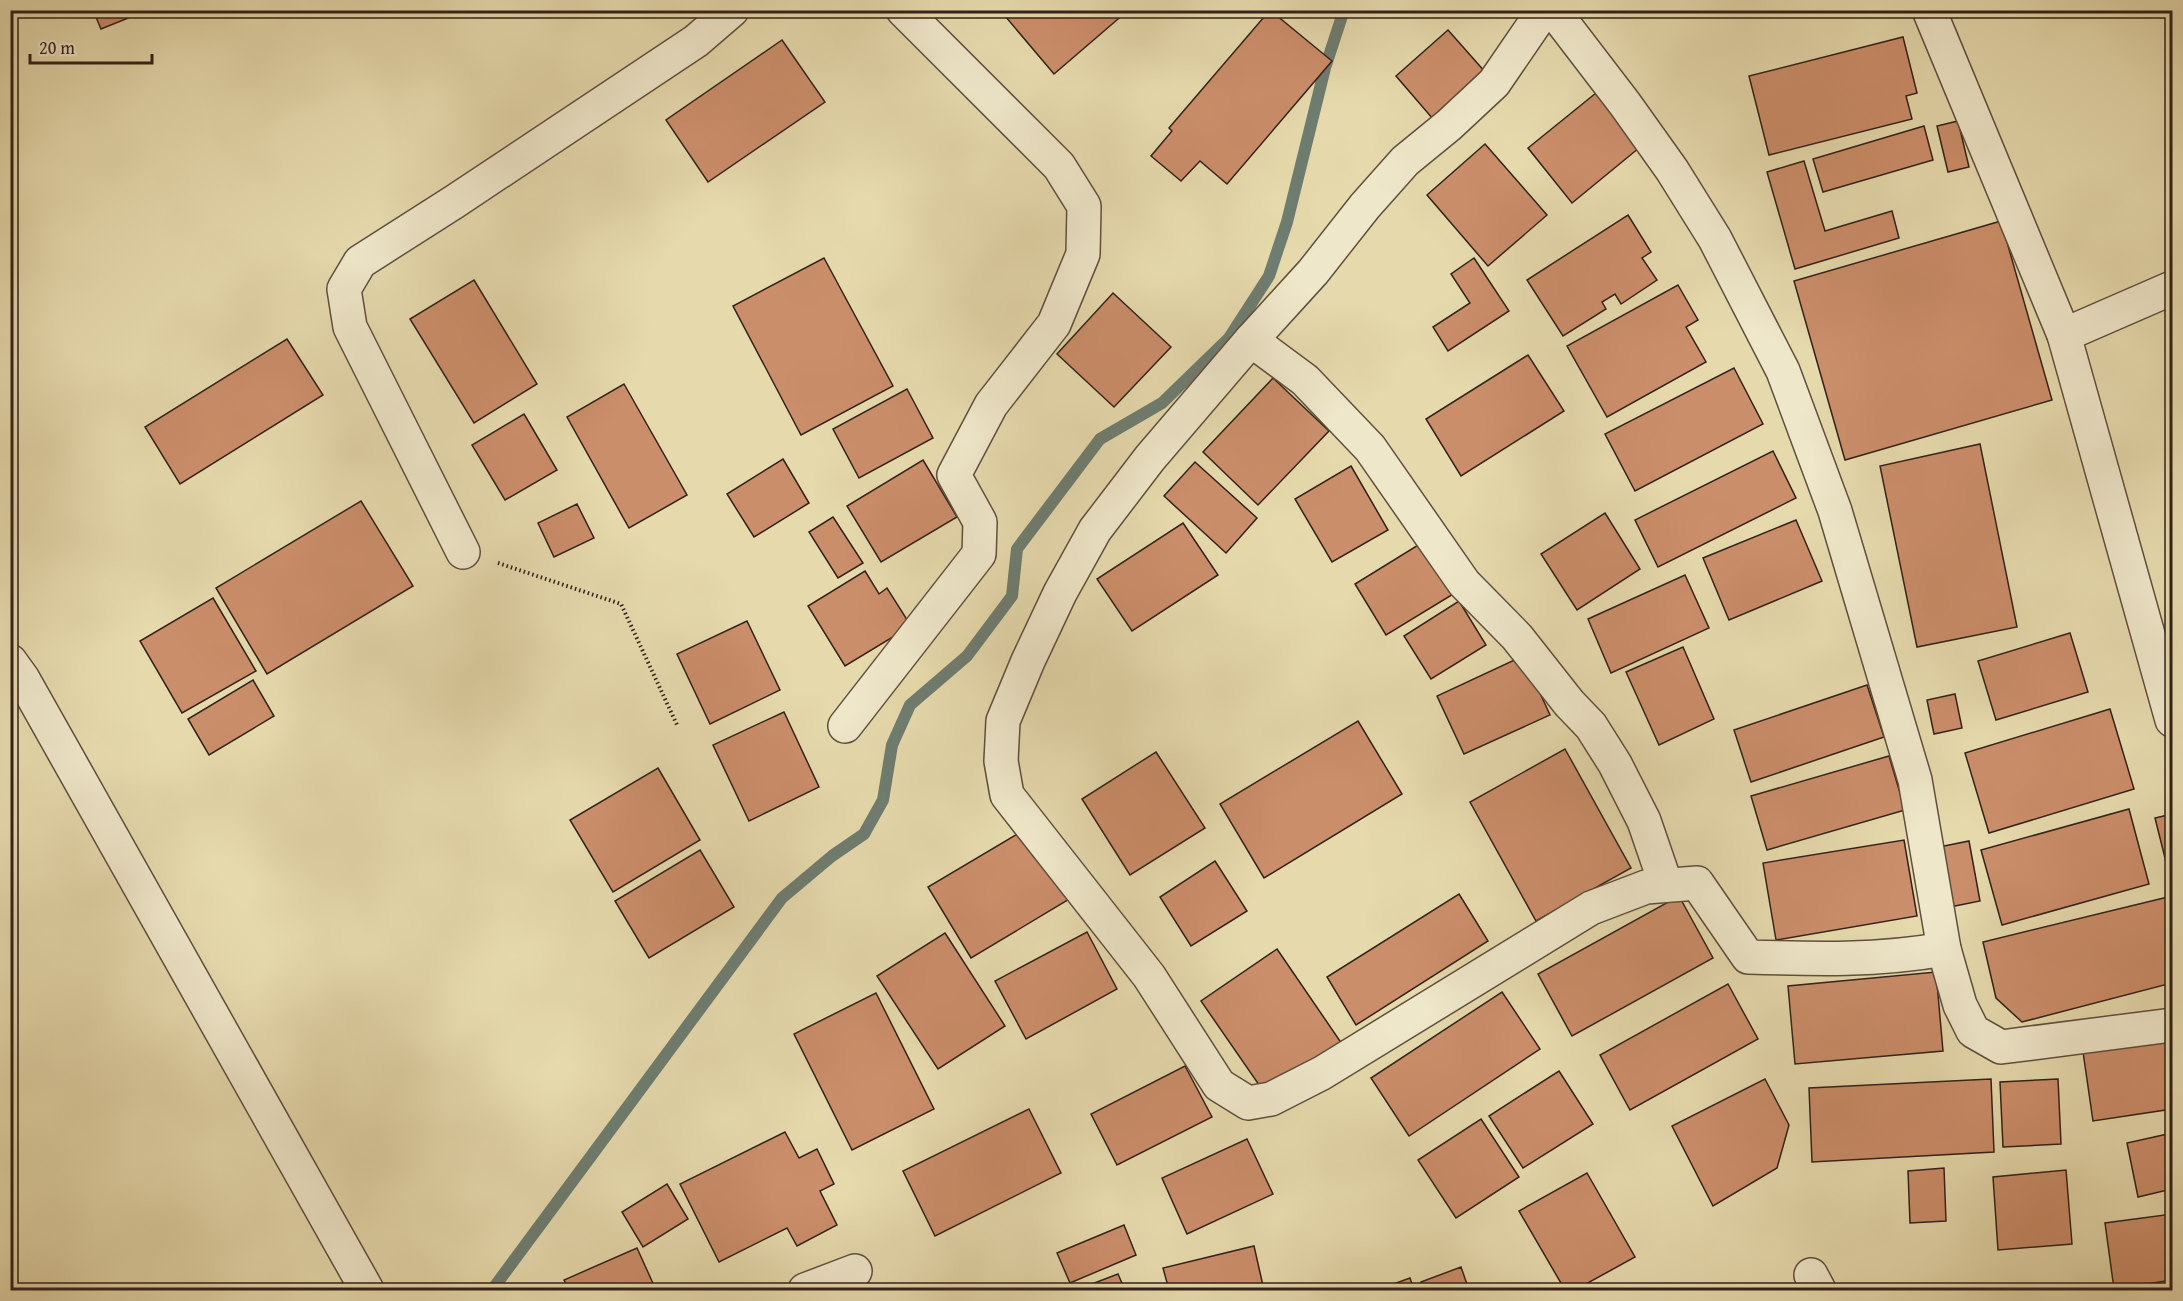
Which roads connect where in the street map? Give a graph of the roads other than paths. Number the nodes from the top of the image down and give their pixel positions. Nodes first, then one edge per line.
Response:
1 (732, 10) edge
2 (903, 10) edge
3 (1544, 10) edge
4 (1553, 10) edge
5 (1929, 10) edge
6 (2172, 288) edge
7 (2064, 335) junction
8 (1251, 340) junction
9 (463, 552) road end
10 (10, 661) edge
11 (2172, 720) edge
12 (844, 726) dead end
13 (1666, 885) junction
14 (1944, 949) junction
15 (2172, 1025) edge
16 (855, 1271) dead end
17 (367, 1290) edge
18 (804, 1290) edge

1 - 9 street
2 - 12 street
3 - 8 street
4 - 14 street
5 - 7 street
6 - 7 street
7 - 11 street
8 - 13 street
8 - 13 street
10 - 17 street
13 - 14 street
14 - 15 street
16 - 18 street

